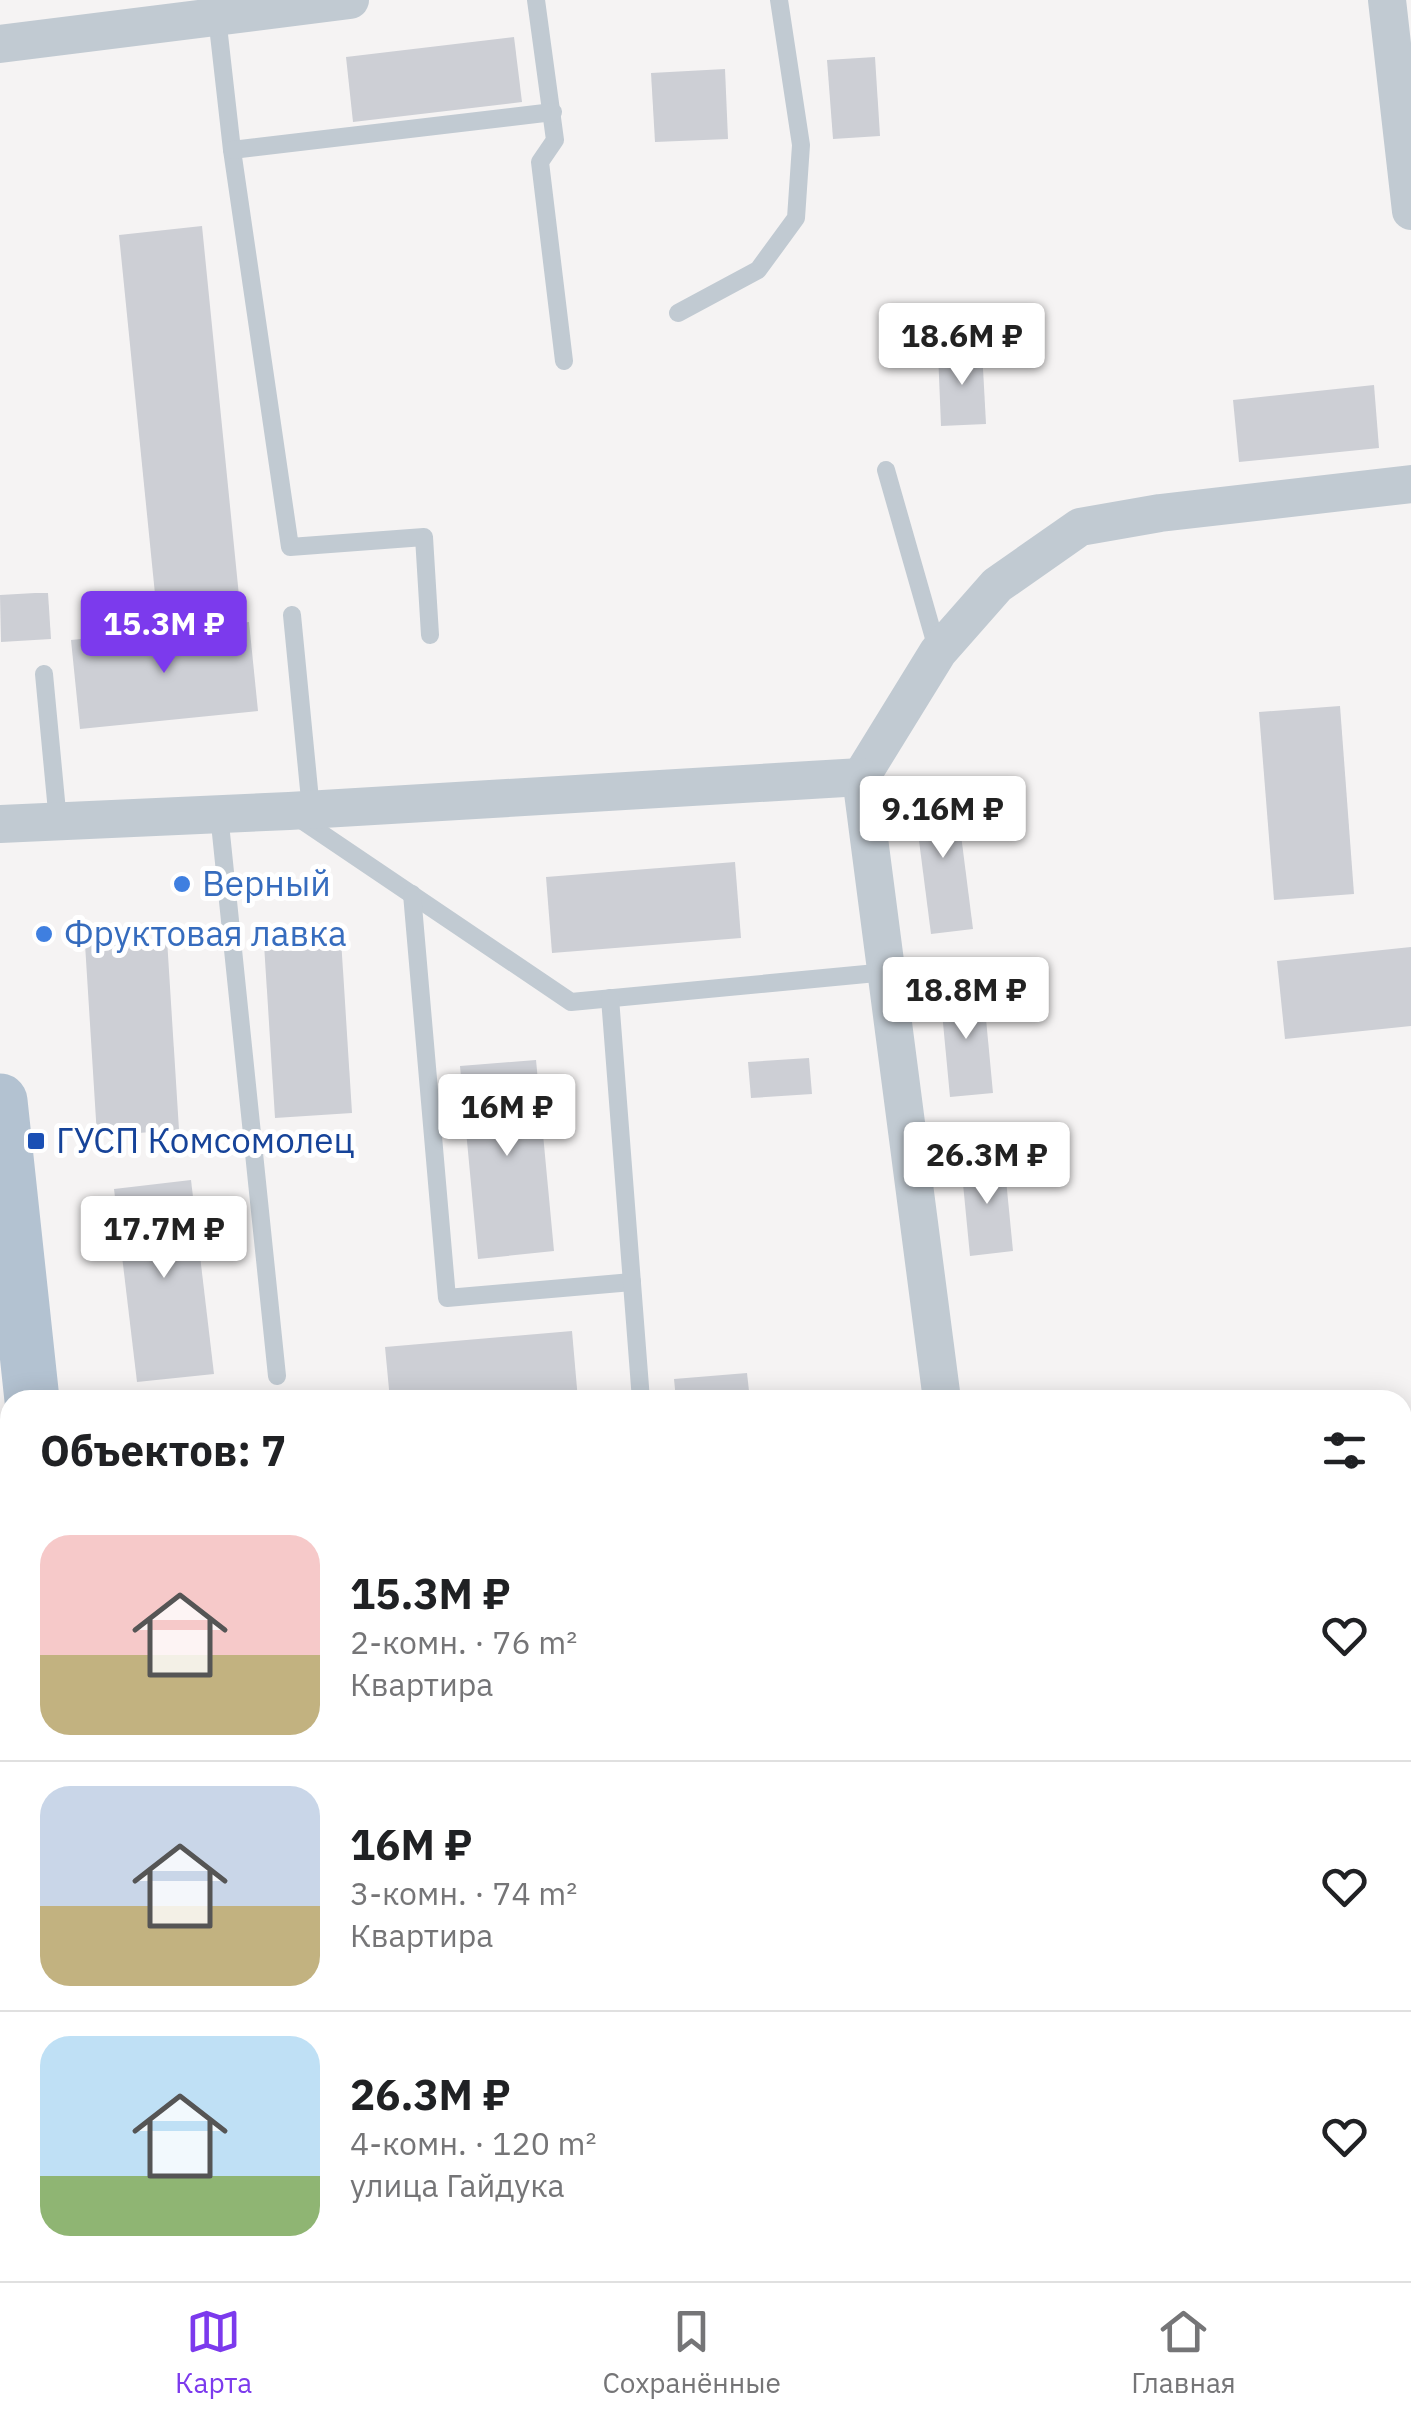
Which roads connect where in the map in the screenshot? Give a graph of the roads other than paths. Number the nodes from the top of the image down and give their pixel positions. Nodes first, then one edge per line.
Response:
1 (350, 0) edge
2 (536, 0) edge
3 (778, 0) edge
4 (1387, 0) edge
5 (217, 17) junction
6 (0, 44) edge
7 (553, 112) junction
8 (232, 150) junction
9 (1411, 211) edge
10 (678, 313) dead end
11 (564, 362) dead end
12 (886, 470) dead end
13 (1411, 484) edge
14 (292, 615) dead end
15 (430, 635) dead end
16 (938, 652) junction
17 (44, 674) dead end
18 (861, 777) junction
19 (300, 811) junction
20 (219, 814) junction
21 (58, 822) junction
22 (0, 824) edge
23 (412, 894) junction
24 (887, 972) junction
25 (610, 998) junction
26 (0, 1101) edge
27 (632, 1282) junction
28 (277, 1376) dead end
29 (31, 1390) edge
30 (640, 1390) edge
31 (941, 1390) edge

1 - 5 street
2 - 7 lane
3 - 10 lane
4 - 9 street
5 - 6 street
5 - 8 lane
7 - 8 lane
7 - 11 lane
8 - 15 lane
12 - 16 lane
13 - 16 street
14 - 19 lane
16 - 18 street
17 - 21 lane
18 - 19 street
18 - 24 street
19 - 20 street
19 - 23 lane
20 - 21 street
20 - 28 lane
21 - 22 street
23 - 25 lane
23 - 27 lane
24 - 25 lane
24 - 31 street
25 - 27 lane
26 - 29 main road
27 - 30 lane

